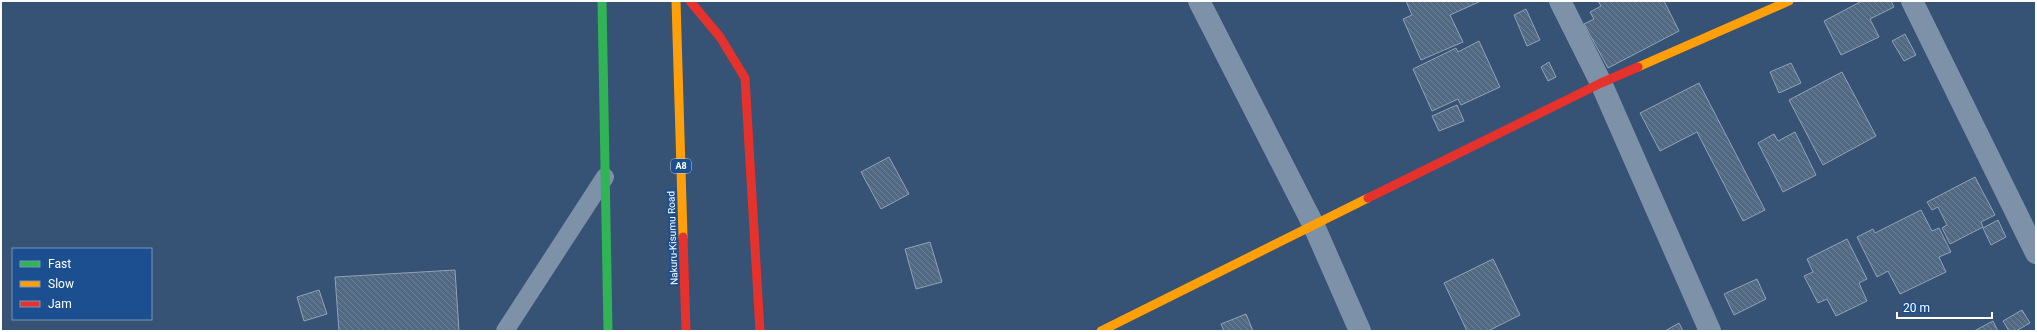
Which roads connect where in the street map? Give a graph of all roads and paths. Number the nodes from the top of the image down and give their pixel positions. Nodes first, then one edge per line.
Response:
1 (602, 1) edge
2 (676, 1) edge
3 (690, 1) edge
4 (1199, 1) edge
5 (1560, 1) edge
6 (1789, 1) edge
7 (1912, 1) edge
8 (1602, 83) junction
9 (604, 177) junction
10 (1314, 226) junction
11 (2036, 251) edge
12 (505, 331) edge
13 (608, 331) edge
14 (686, 331) edge
15 (760, 331) edge
16 (1101, 331) edge
17 (1360, 331) edge
18 (1710, 331) edge

1 - 9 main road
2 - 14 main road, Nakuru-Kisumu Road / A8
3 - 15 main road
4 - 10 street
5 - 8 street
6 - 8 main road
7 - 11 street
8 - 10 main road
8 - 18 street
9 - 12 lane
9 - 13 main road
10 - 16 main road
10 - 17 street

